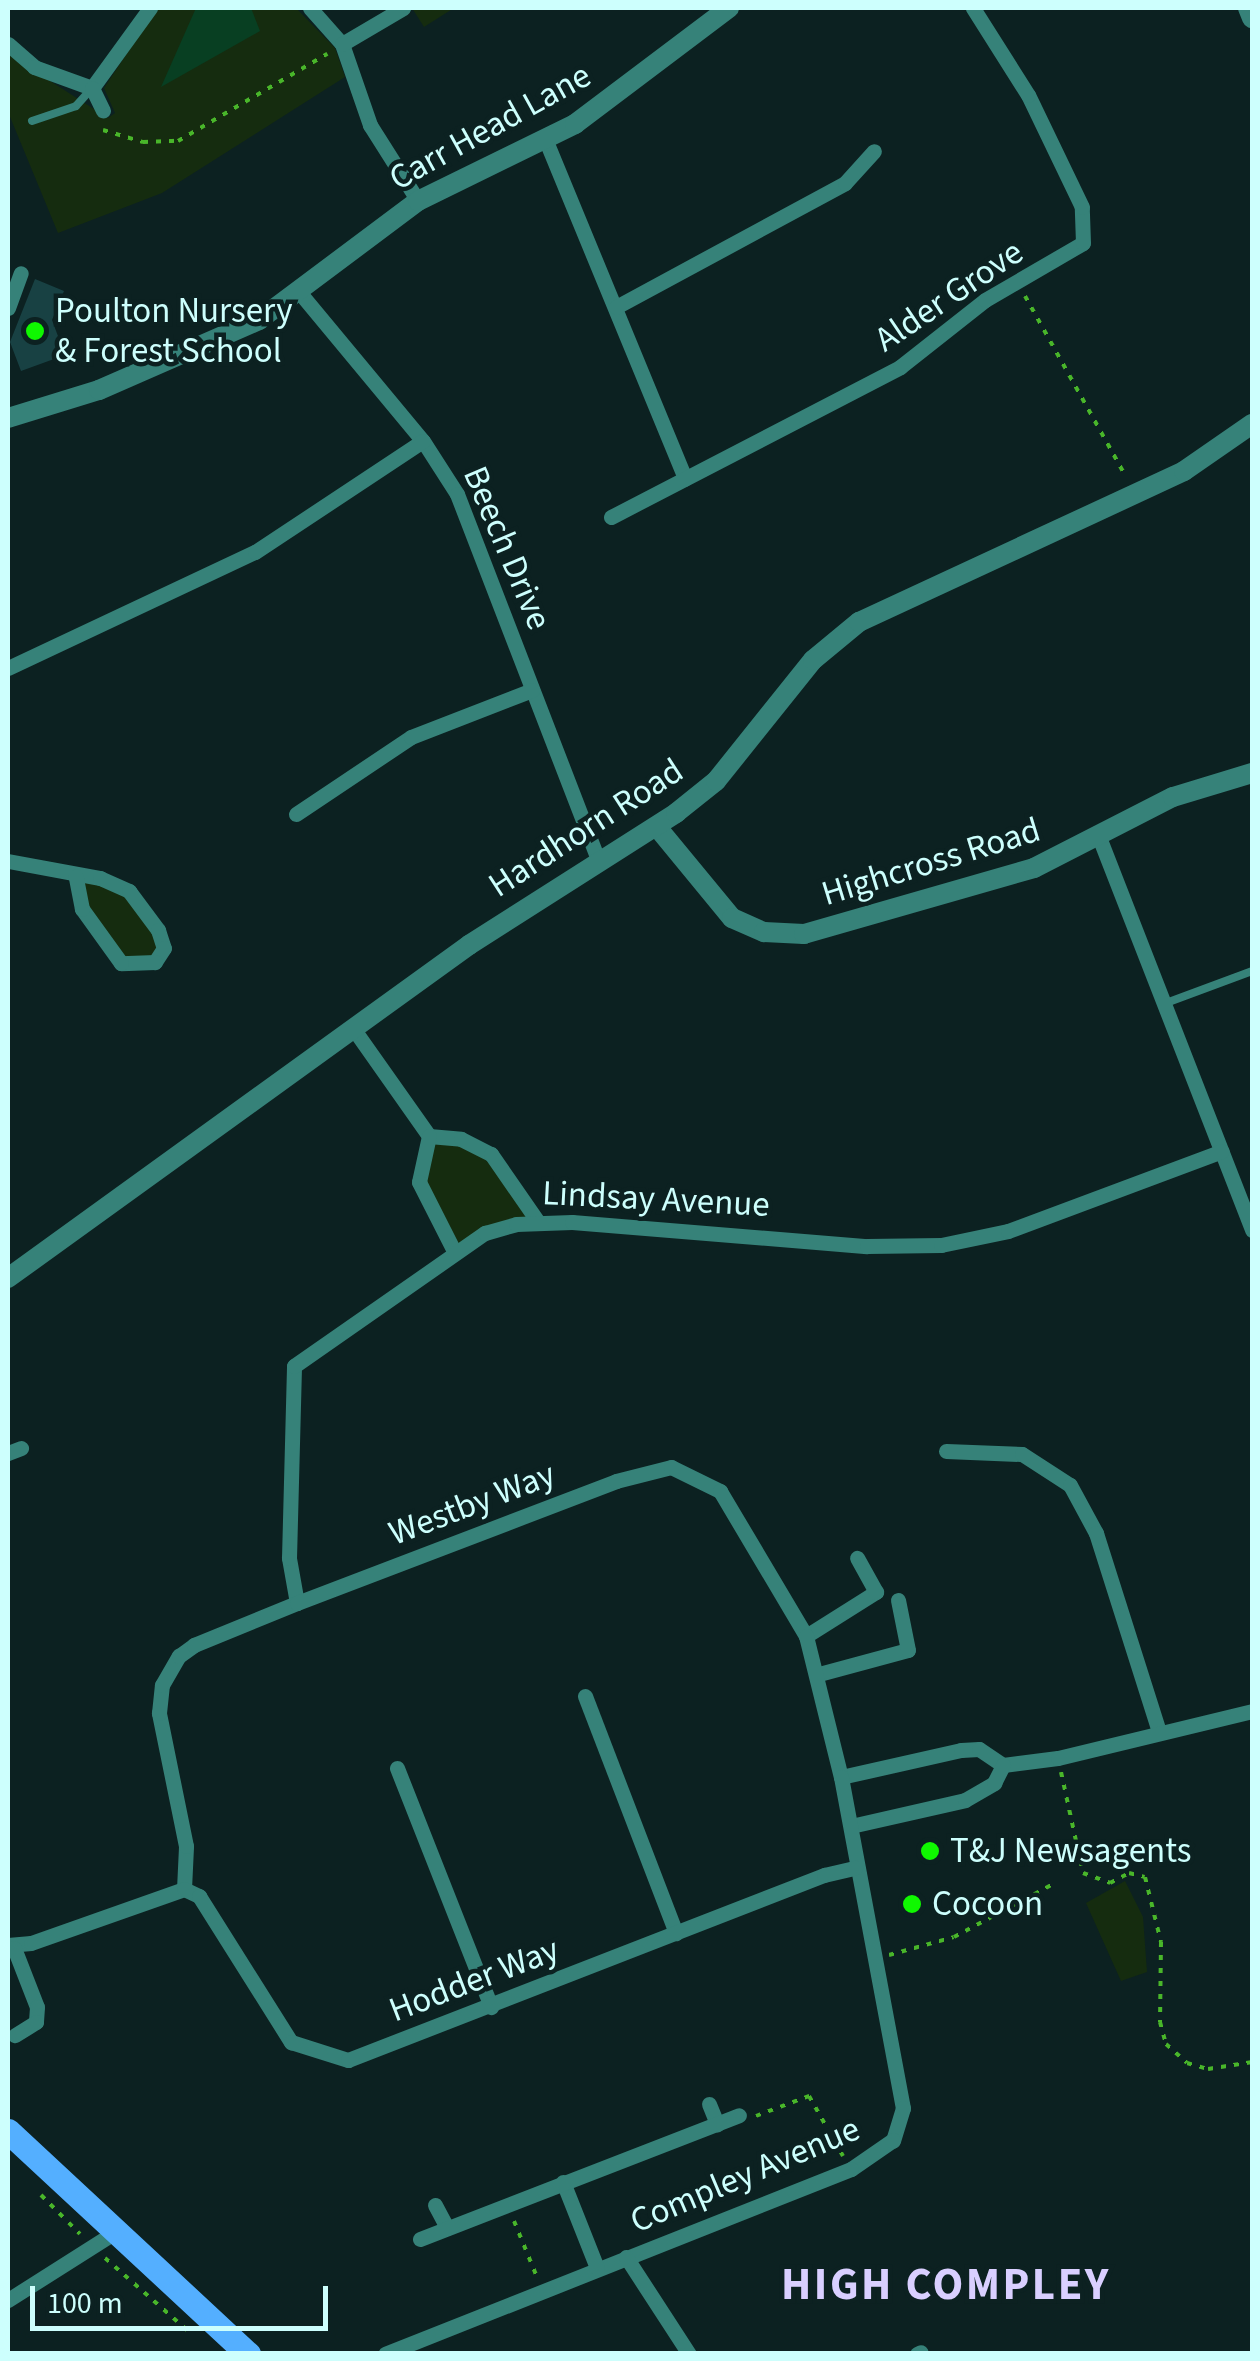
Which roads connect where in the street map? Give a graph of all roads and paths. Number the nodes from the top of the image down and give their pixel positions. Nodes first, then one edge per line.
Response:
1 (150, 8) edge
2 (310, 8) edge
3 (402, 8) edge
4 (729, 8) edge
5 (973, 8) edge
6 (1248, 8) edge
7 (1252, 18) edge
8 (8, 44) edge
9 (342, 44) junction
10 (89, 92) junction
11 (104, 111) dead end
12 (32, 121) dead end
13 (546, 141) junction
14 (874, 151) dead end
15 (418, 201) junction
16 (22, 274) dead end
17 (1016, 281) junction
18 (300, 293) junction
19 (616, 307) junction
20 (8, 308) edge
21 (8, 418) edge
22 (1252, 424) edge
23 (424, 441) junction
24 (685, 478) junction
25 (1135, 492) junction
26 (612, 517) dead end
27 (8, 668) edge
28 (532, 690) junction
29 (1252, 772) edge
30 (296, 814) dead end
31 (657, 827) junction
32 (1099, 837) junction
33 (8, 862) edge
34 (599, 862) junction
35 (76, 877) junction
36 (1252, 971) edge
37 (1166, 1003) junction
38 (355, 1031) junction
39 (429, 1136) junction
40 (1222, 1151) junction
41 (538, 1222) junction
42 (1252, 1230) edge
43 (453, 1249) junction
44 (8, 1278) edge
45 (946, 1451) dead end
46 (857, 1558) dead end
47 (898, 1600) dead end
48 (297, 1603) junction
49 (806, 1636) junction
50 (819, 1674) junction
51 (586, 1696) dead end
52 (1252, 1711) edge
53 (1159, 1732) junction
54 (1058, 1758) junction
55 (1003, 1765) junction
56 (397, 1768) dead end
57 (842, 1777) junction
58 (850, 1826) junction
59 (855, 1868) junction
60 (1055, 1884) dead end
61 (184, 1889) junction
62 (676, 1932) junction
63 (11, 1946) edge
64 (875, 1958) junction
65 (490, 2007) junction
66 (16, 2035) dead end
67 (1252, 2062) edge
68 (709, 2104) dead end
69 (740, 2115) joint
70 (717, 2124) junction
71 (8, 2131) edge
72 (850, 2169) junction
73 (563, 2182) junction
74 (507, 2204) junction
75 (436, 2205) dead end
76 (446, 2228) junction
77 (112, 2234) junction
78 (420, 2239) dead end
79 (626, 2257) junction
80 (597, 2268) junction
81 (542, 2291) junction
82 (8, 2300) edge
83 (248, 2354) edge
84 (385, 2354) edge
85 (689, 2354) edge

1 - 10 street
2 - 9 street
3 - 9 street
4 - 13 street, Carr Head Lane
5 - 17 street, Alder Grove
6 - 7 street
8 - 10 street
9 - 10 path
9 - 15 street
10 - 11 street
10 - 12 lane
13 - 15 street, Carr Head Lane
13 - 19 street
14 - 19 street
15 - 18 street, Carr Head Lane
16 - 20 street
17 - 24 street, Alder Grove
17 - 25 path
18 - 21 street, Carr Head Lane
18 - 23 street, Beech Drive
19 - 24 street
22 - 25 street, Hardhorn Road
23 - 27 street
23 - 28 street, Beech Drive
24 - 26 street, Alder Grove
25 - 31 street, Hardhorn Road
28 - 30 street
28 - 34 street, Beech Drive
29 - 32 street, Highcross Road
31 - 32 street, Highcross Road
31 - 34 street, Hardhorn Road
32 - 37 street
33 - 35 street
34 - 38 street, Hardhorn Road
35 - 35 street
36 - 37 lane
37 - 40 street
38 - 39 street
38 - 44 street, Hardhorn Road
39 - 41 street
39 - 43 street
40 - 41 street, Lindsay Avenue
40 - 42 street
41 - 43 street, Lindsay Avenue
43 - 48 street, Lindsay Avenue
45 - 53 street
46 - 49 street
47 - 50 street
48 - 49 street, Westby Way
48 - 61 street, Westby Way
49 - 50 street, Westby Way
50 - 57 street, Westby Way
51 - 62 street
52 - 53 street
53 - 54 street
54 - 55 street
54 - 67 path
55 - 57 street
55 - 58 street
56 - 65 street
57 - 58 street, Compley Avenue
58 - 59 street, Compley Avenue
59 - 62 street, Hodder Way
59 - 64 street, Compley Avenue
60 - 64 path
61 - 63 street
61 - 65 street, Hodder Way
62 - 65 street, Hodder Way
63 - 66 street
64 - 72 street, Compley Avenue
68 - 70 street
69 - 70 street
69 - 72 path
70 - 73 street
71 - 77 main road
72 - 79 street, Compley Avenue
73 - 74 street
73 - 80 street
74 - 76 street
74 - 81 path
75 - 76 street
76 - 78 street
77 - 82 street
77 - 83 main road
79 - 80 street, Compley Avenue
79 - 85 street
80 - 81 street, Compley Avenue
81 - 84 street, Compley Avenue

